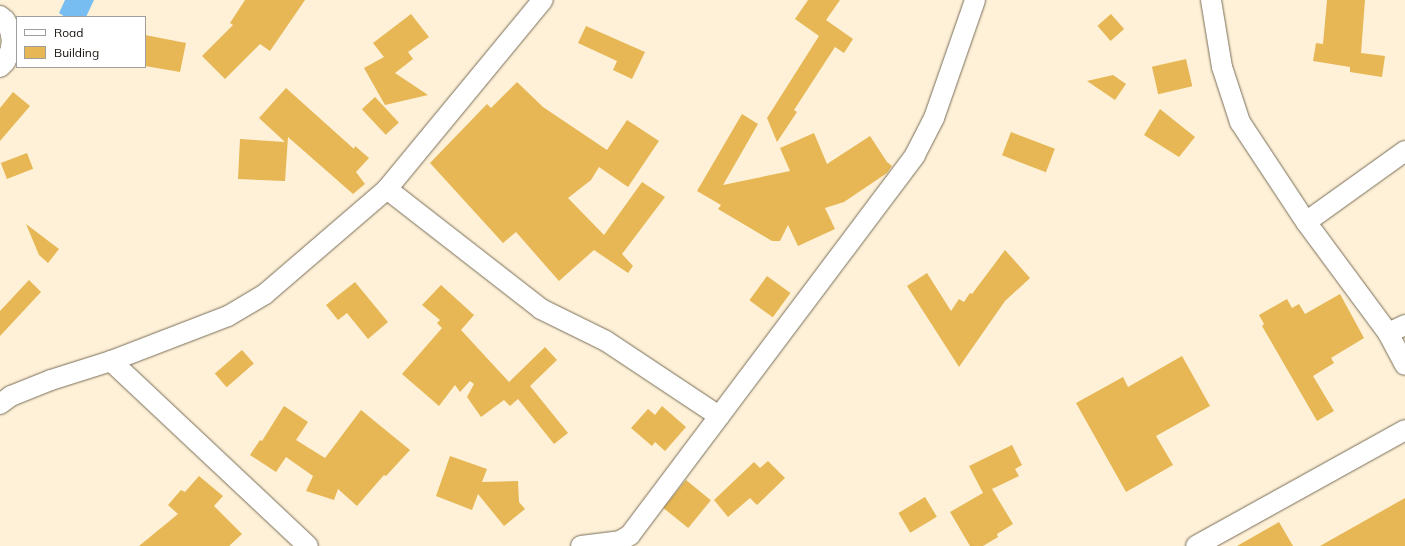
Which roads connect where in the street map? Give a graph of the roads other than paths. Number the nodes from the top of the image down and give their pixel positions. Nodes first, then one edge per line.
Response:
1 (543, 0) edge
2 (975, 0) edge
3 (1211, 0) edge
4 (0, 16) edge
5 (0, 66) edge
6 (1405, 151) edge
7 (387, 190) junction
8 (1306, 222) junction
9 (1397, 329) edge
10 (111, 361) junction
11 (1405, 365) edge
12 (0, 404) edge
13 (719, 416) junction
14 (1405, 430) edge
15 (308, 546) edge
16 (581, 546) edge
17 (1196, 546) edge

1 - 7 street
2 - 13 street
3 - 8 street
4 - 5 street
6 - 8 street
7 - 10 street
7 - 13 street
8 - 9 street
9 - 11 street
10 - 12 street
10 - 15 street
13 - 16 street
14 - 17 street

